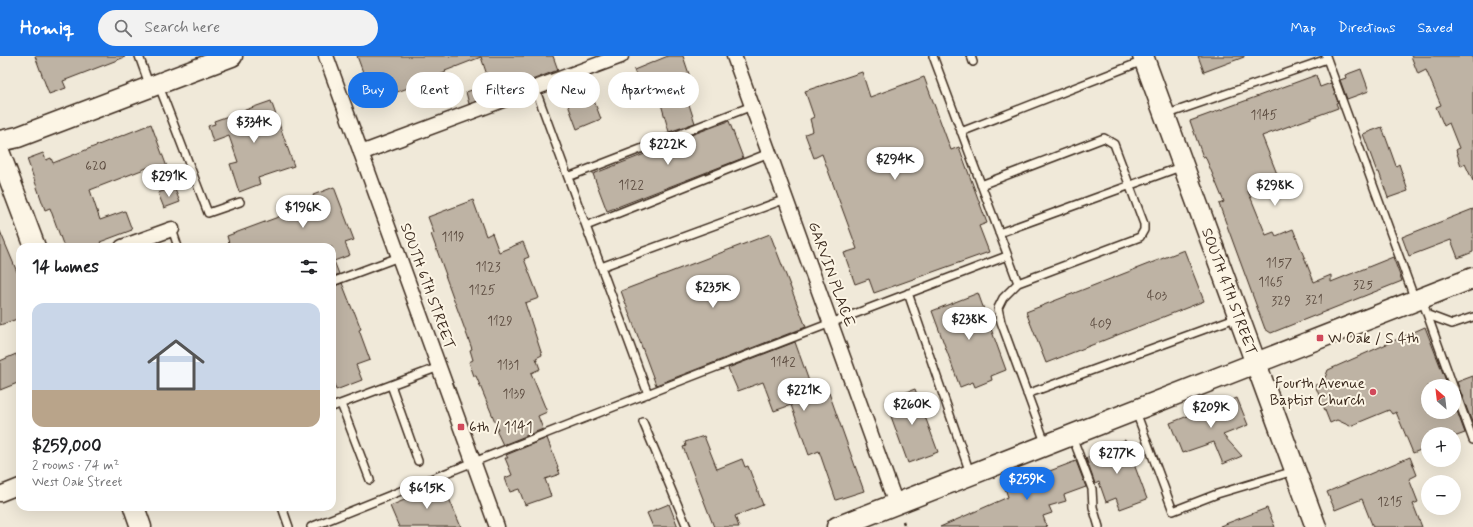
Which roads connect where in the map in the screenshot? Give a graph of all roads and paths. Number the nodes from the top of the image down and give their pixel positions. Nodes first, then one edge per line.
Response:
1 (139, 56) edge
2 (232, 56) edge
3 (326, 56) edge
4 (621, 56) edge
5 (734, 56) edge
6 (933, 56) edge
7 (1327, 57) edge
8 (1144, 58) edge
9 (154, 85) junction
10 (539, 87) edge
11 (539, 99) edge
12 (752, 106) junction
13 (481, 108) edge
14 (1165, 115) junction
15 (961, 132) junction
16 (0, 141) edge
17 (361, 153) junction
18 (769, 153) junction
19 (0, 154) edge
20 (1183, 166) junction
21 (568, 177) junction
22 (981, 185) junction
23 (1130, 186) junction
24 (786, 199) junction
25 (240, 202) dead end
26 (586, 226) junction
27 (172, 229) joint
28 (999, 233) junction
29 (33, 243) edge
30 (133, 243) edge
31 (177, 243) edge
32 (1007, 256) junction
33 (399, 257) junction
34 (601, 267) junction
35 (1473, 278) edge
36 (336, 281) edge
37 (1018, 283) junction
38 (908, 293) junction
39 (1422, 304) junction
40 (1238, 317) junction
41 (1473, 317) edge
42 (831, 322) junction
43 (1255, 363) junction
44 (439, 367) junction
45 (1451, 379) edge
46 (391, 386) junction
47 (648, 394) junction
48 (1027, 394) junction
49 (341, 404) junction
50 (336, 406) edge
51 (1461, 407) edge
52 (1135, 410) junction
53 (643, 422) dead end
54 (1072, 435) junction
55 (1473, 440) edge
56 (1046, 445) junction
57 (418, 461) dead end
58 (473, 461) junction
59 (1294, 471) junction
60 (971, 475) junction
61 (370, 480) dead end
62 (16, 488) edge
63 (0, 494) edge
64 (896, 504) junction
65 (135, 511) edge
66 (283, 511) edge
67 (141, 527) edge
68 (289, 527) edge
69 (311, 527) edge
70 (497, 527) edge
71 (687, 527) edge
72 (837, 527) edge
73 (1099, 527) edge
74 (1316, 527) edge

1 - 9 lane
2 - 9 main road
3 - 17 street, SOUTH 6TH STREET
4 - 10 street
5 - 12 street, GARVIN PLACE
6 - 15 lane
7 - 14 lane
7 - 39 lane
8 - 14 main road, SOUTH 4TH STREET
8 - 15 lane
9 - 16 main road
9 - 25 lane
11 - 21 lane
12 - 18 street, GARVIN PLACE
12 - 21 lane
13 - 17 street
14 - 20 main road, SOUTH 4TH STREET
15 - 22 lane
17 - 33 street, SOUTH 6TH STREET
18 - 24 street, GARVIN PLACE
18 - 26 lane
19 - 29 main road
20 - 23 lane
20 - 40 main road, SOUTH 4TH STREET
21 - 26 lane
22 - 23 lane
22 - 28 lane
23 - 28 lane
23 - 37 lane
24 - 34 lane
24 - 42 street, GARVIN PLACE
26 - 34 lane
27 - 30 street
27 - 31 lane
28 - 32 lane
32 - 37 lane
32 - 38 lane
33 - 36 lane
33 - 44 street, SOUTH 6TH STREET
34 - 47 lane
35 - 39 main road
37 - 48 lane
38 - 42 lane
38 - 60 lane
39 - 41 lane
39 - 43 main road
39 - 45 lane
40 - 43 main road, SOUTH 4TH STREET
40 - 48 lane
42 - 47 lane
42 - 64 street, GARVIN PLACE
43 - 52 main road
43 - 59 main road, SOUTH 4TH STREET
44 - 46 lane
44 - 58 street, SOUTH 6TH STREET
46 - 49 lane
46 - 57 lane
47 - 58 lane
48 - 56 lane
49 - 50 lane
49 - 61 lane
51 - 55 lane
52 - 54 main road
52 - 59 lane
53 - 71 lane
54 - 56 main road
54 - 73 lane
56 - 60 main road
58 - 69 lane
58 - 70 street, SOUTH 6TH STREET
59 - 74 main road, SOUTH 4TH STREET
60 - 64 main road
62 - 63 street
64 - 72 main road
65 - 67 main road
66 - 68 lane

